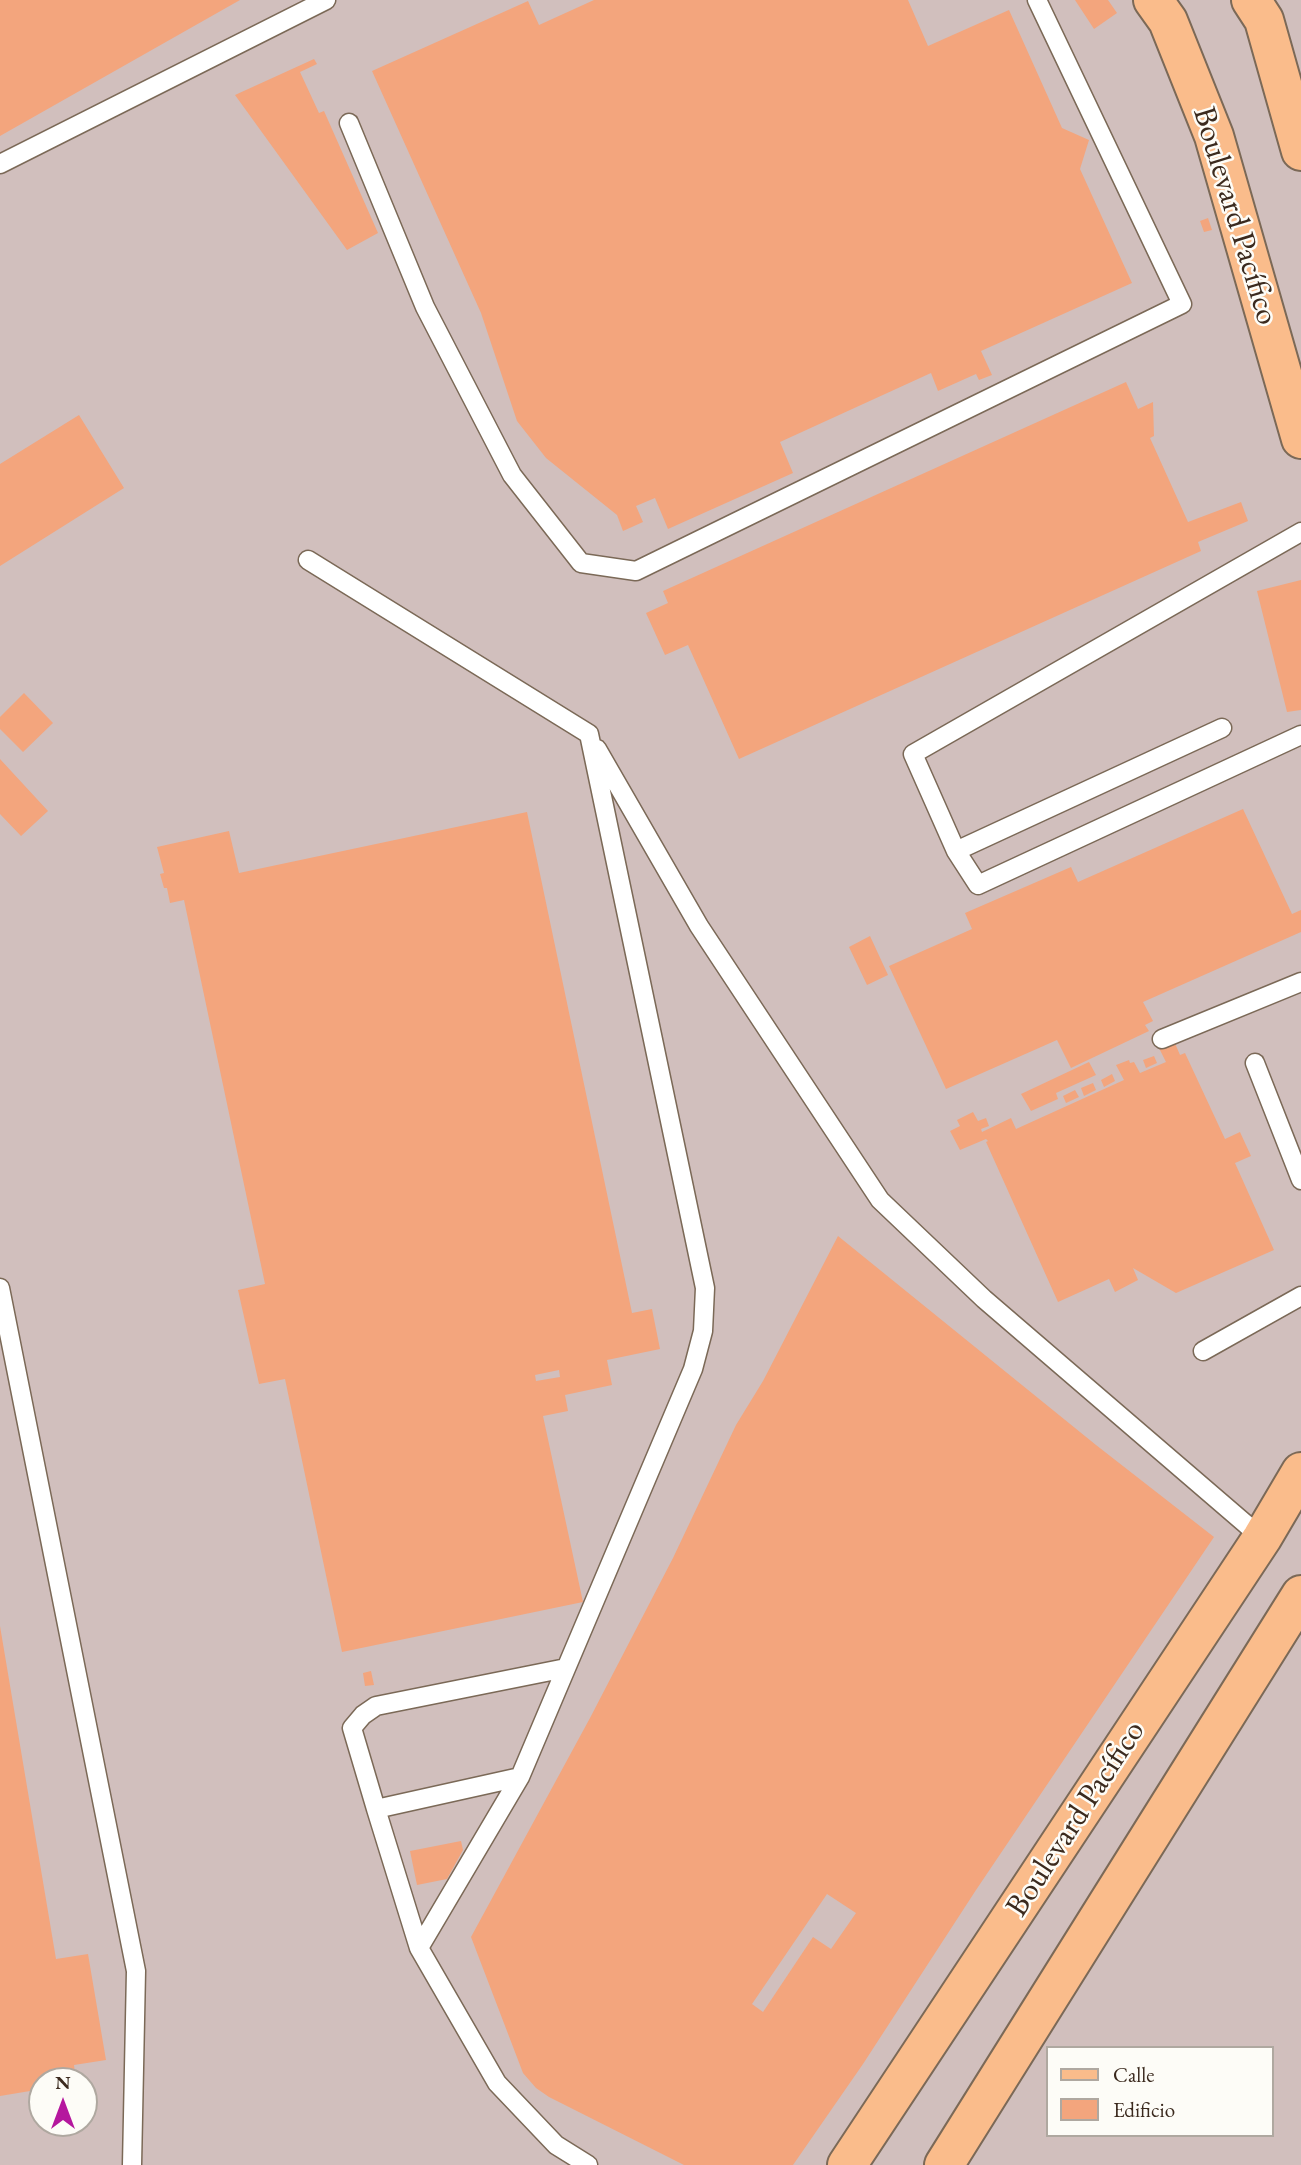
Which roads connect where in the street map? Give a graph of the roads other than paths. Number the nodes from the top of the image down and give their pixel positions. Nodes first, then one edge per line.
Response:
1 (326, 0) edge
2 (1037, 0) edge
3 (1153, 0) edge
4 (1251, 0) edge
5 (349, 123) dead end
6 (1301, 151) edge
7 (0, 164) edge
8 (1301, 439) edge
9 (1301, 533) edge
10 (308, 560) dead end
11 (1222, 728) dead end
12 (589, 734) junction
13 (1301, 735) edge
14 (956, 851) junction
15 (1301, 982) edge
16 (1162, 1039) dead end
17 (1255, 1063) dead end
18 (1301, 1180) edge
19 (0, 1288) edge
20 (1301, 1296) edge
21 (1203, 1351) dead end
22 (1301, 1472) edge
23 (1262, 1538) junction
24 (1301, 1595) edge
25 (566, 1668) junction
26 (520, 1777) junction
27 (376, 1809) junction
28 (419, 1948) junction
29 (132, 2165) edge
30 (588, 2165) edge
31 (847, 2165) edge
32 (944, 2165) edge

1 - 7 lane
2 - 5 lane
3 - 8 main road, Boulevard Pacífico
4 - 6 main road
9 - 14 lane
10 - 12 lane
11 - 14 lane
12 - 23 lane
12 - 25 lane
13 - 14 lane
15 - 16 lane
17 - 18 lane
19 - 29 lane
20 - 21 lane
22 - 23 main road, Boulevard Pacífico
23 - 31 main road, Boulevard Pacífico
24 - 32 main road
25 - 26 lane
25 - 27 lane
26 - 27 lane
26 - 28 lane
27 - 28 lane
28 - 30 lane

